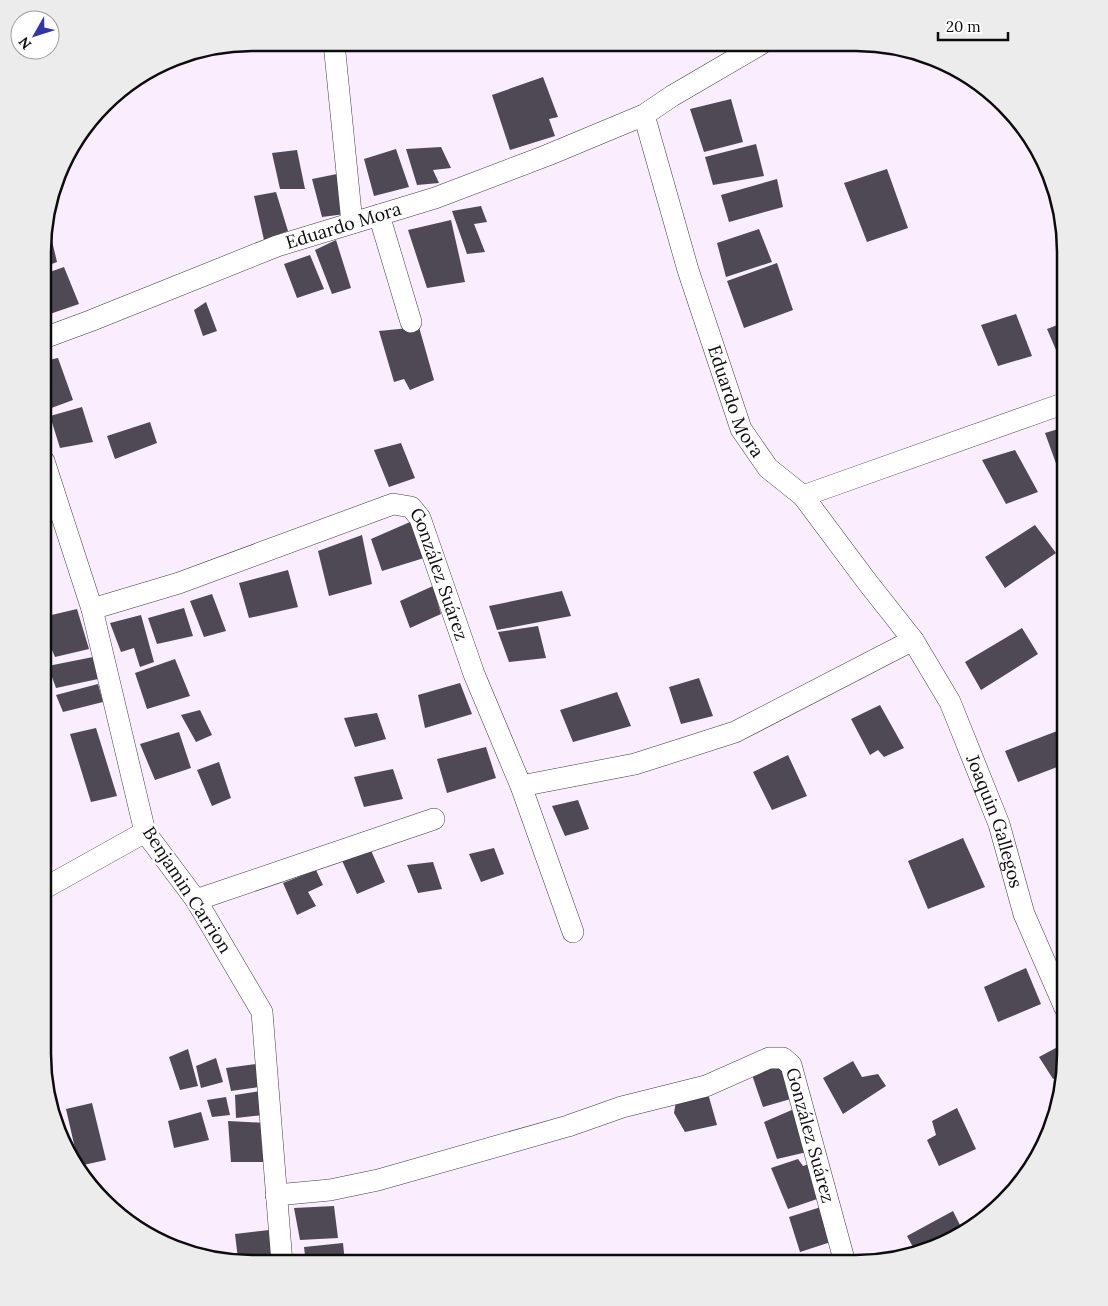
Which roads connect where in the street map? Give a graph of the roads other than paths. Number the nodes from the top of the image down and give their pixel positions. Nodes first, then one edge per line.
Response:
1 (335, 51) edge
2 (750, 51) edge
3 (644, 115) junction
4 (379, 215) junction
5 (352, 223) junction
6 (411, 322) dead end
7 (51, 336) edge
8 (1057, 406) edge
9 (51, 483) edge
10 (803, 496) junction
11 (92, 609) junction
12 (914, 640) junction
13 (521, 786) junction
14 (434, 819) dead end
15 (145, 832) junction
16 (51, 885) edge
17 (196, 900) junction
18 (574, 932) dead end
19 (1057, 990) edge
20 (276, 1195) junction
21 (281, 1255) edge
22 (843, 1255) edge

1 - 5 street
2 - 3 street, Eduardo Mora
3 - 4 street, Eduardo Mora
3 - 10 street, Eduardo Mora
4 - 5 street, Eduardo Mora
4 - 6 street
5 - 7 street, Eduardo Mora
8 - 10 street
9 - 11 street, Benjamin Carrion
10 - 12 street, Eduardo Mora
11 - 13 street, González Suárez
11 - 15 street, Benjamin Carrion
12 - 13 street
12 - 19 street, Joaquin Gallegos
13 - 18 street, González Suárez
14 - 17 street
15 - 16 street
15 - 17 street, Benjamin Carrion
17 - 20 street, Benjamin Carrion
20 - 21 street, Benjamin Carrion
20 - 22 street, González Suárez

